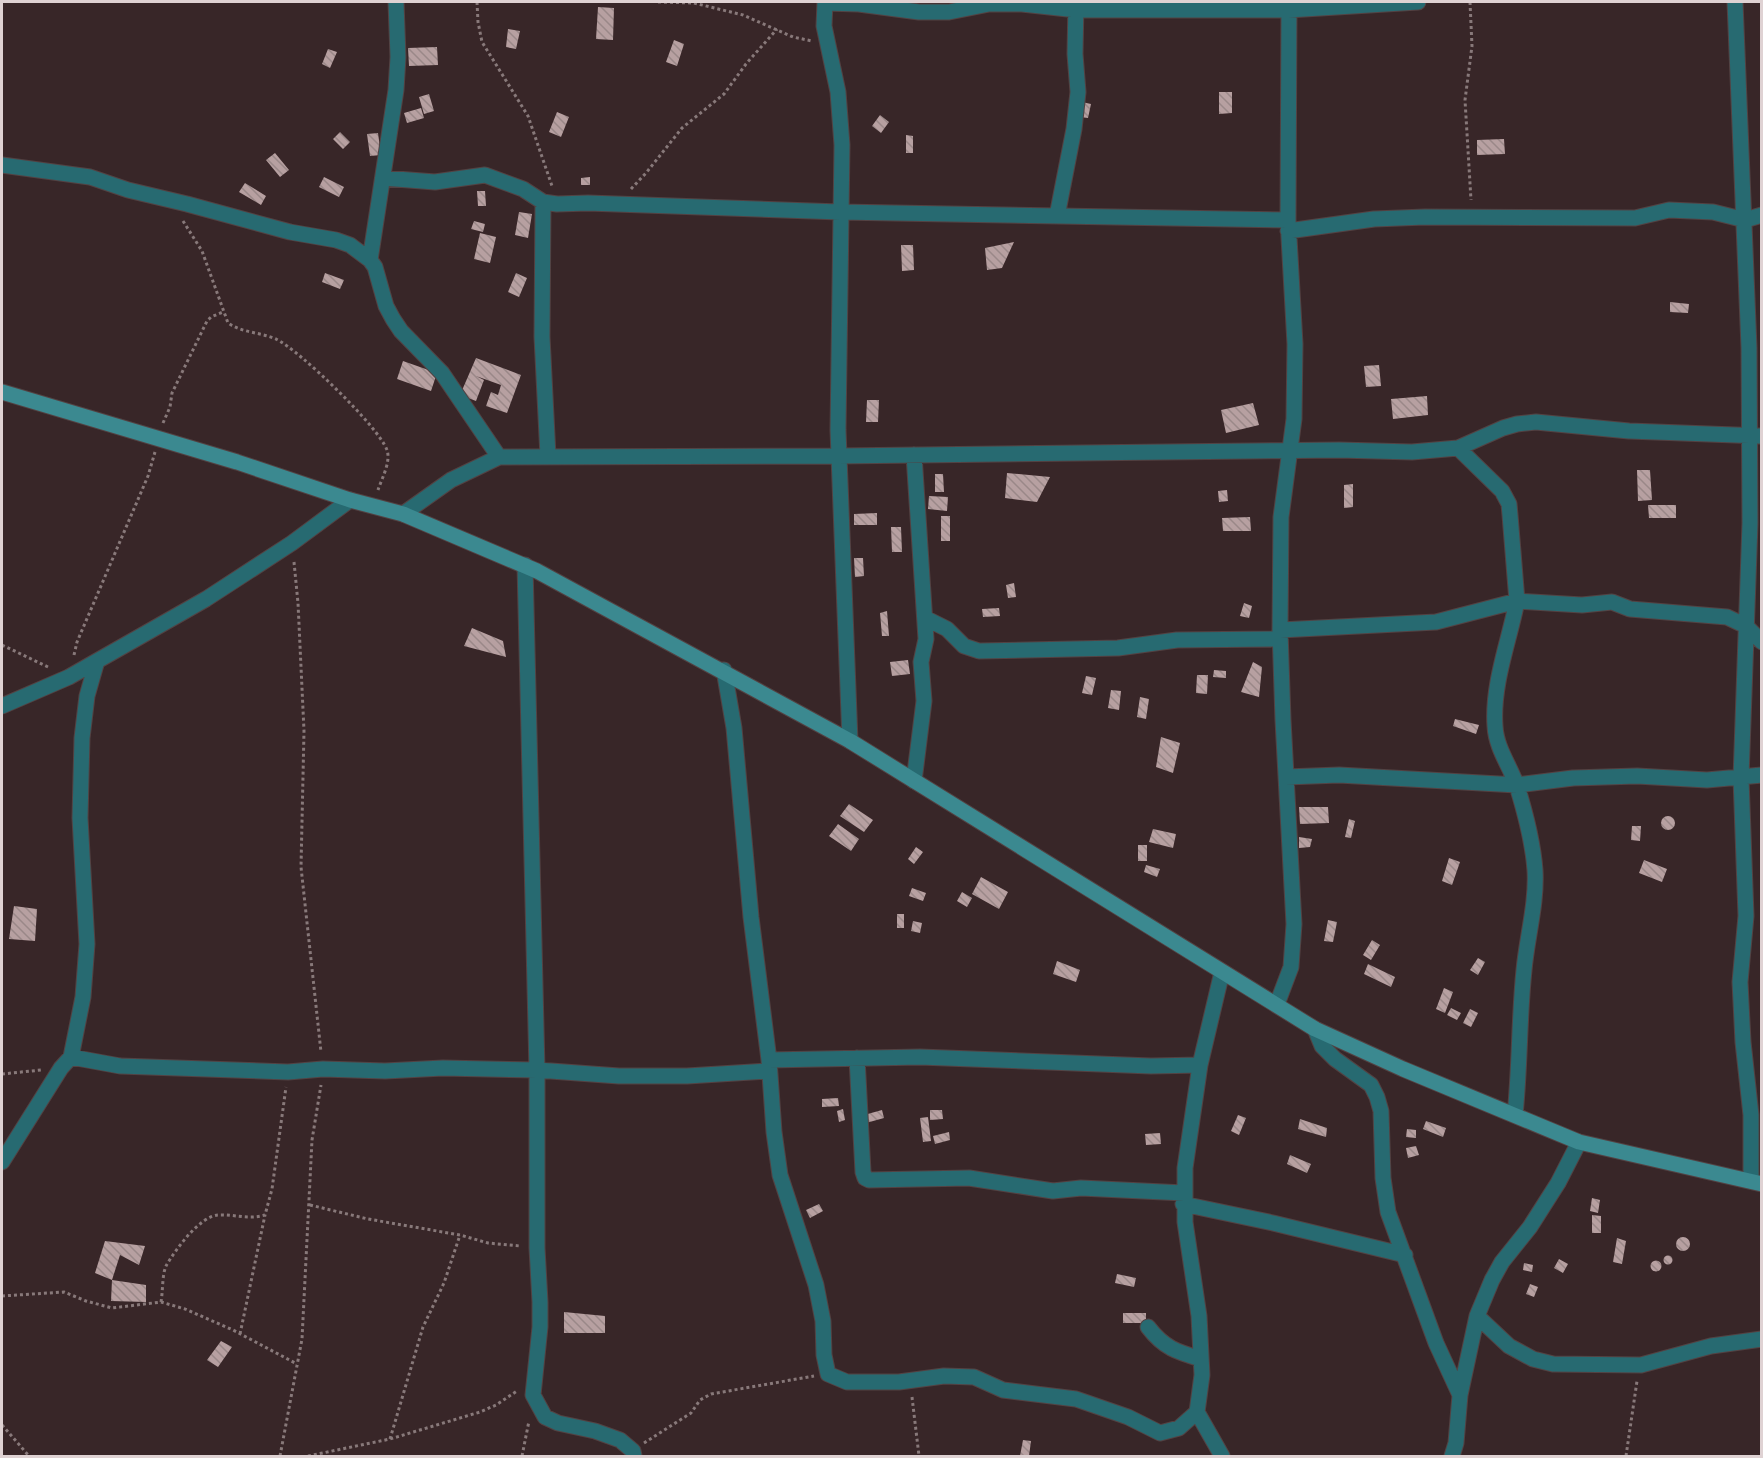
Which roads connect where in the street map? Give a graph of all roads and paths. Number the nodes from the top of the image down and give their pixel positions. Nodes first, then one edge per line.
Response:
1 (396, 2) edge
2 (477, 2) edge
3 (658, 2) edge
4 (825, 2) edge
5 (1418, 2) edge
6 (1470, 2) edge
7 (1736, 2) edge
8 (1076, 6) edge
9 (1288, 6) edge
10 (777, 29) junction
11 (827, 45) junction
12 (2, 165) edge
13 (384, 178) junction
14 (170, 200) junction
15 (550, 203) junction
16 (616, 204) junction
17 (840, 212) junction
18 (1761, 214) edge
19 (1057, 216) junction
20 (1472, 216) junction
21 (1745, 220) junction
22 (1288, 225) junction
23 (370, 260) junction
24 (223, 312) junction
25 (2, 392) edge
26 (1755, 436) edge
27 (157, 438) junction
28 (1458, 448) junction
29 (1289, 451) junction
30 (914, 455) junction
31 (548, 456) junction
32 (838, 456) junction
33 (499, 457) junction
34 (350, 500) junction
35 (372, 506) junction
36 (404, 514) junction
37 (292, 543) junction
38 (525, 565) junction
39 (1517, 601) junction
40 (925, 618) junction
41 (1746, 626) junction
42 (1280, 634) junction
43 (1761, 642) edge
44 (2, 645) edge
45 (97, 661) junction
46 (724, 670) junction
47 (71, 676) junction
48 (2, 706) edge
49 (850, 741) junction
50 (1761, 775) edge
51 (1286, 777) junction
52 (1741, 778) junction
53 (914, 781) junction
54 (1516, 785) junction
55 (1222, 972) junction
56 (1277, 1004) junction
57 (1315, 1029) junction
58 (858, 1058) junction
59 (66, 1063) junction
60 (1200, 1065) junction
61 (769, 1066) junction
62 (323, 1069) junction
63 (537, 1070) junction
64 (288, 1072) junction
65 (2, 1074) edge
66 (1515, 1115) junction
67 (1579, 1142) junction
68 (2, 1162) edge
69 (1756, 1183) edge
70 (1184, 1199) junction
71 (310, 1205) junction
72 (265, 1215) junction
73 (460, 1235) junction
74 (537, 1248) junction
75 (1405, 1255) junction
76 (2, 1296) edge
77 (161, 1302) junction
78 (1477, 1316) junction
79 (1148, 1327) dead end
80 (240, 1334) junction
81 (1761, 1339) edge
82 (1201, 1359) junction
83 (297, 1364) junction
84 (1641, 1365) junction
85 (828, 1374) junction
86 (910, 1381) junction
87 (533, 1390) junction
88 (1460, 1395) junction
89 (1197, 1412) junction
90 (2, 1425) edge
91 (390, 1438) junction
92 (1454, 1450) edge
93 (634, 1454) edge
94 (29, 1456) edge
95 (280, 1456) edge
96 (308, 1456) edge
97 (522, 1456) edge
98 (919, 1456) edge
99 (1222, 1456) edge
100 (1467, 1456) edge
101 (1626, 1456) edge

1 - 13 street
2 - 15 path
3 - 10 path
4 - 8 street
4 - 11 street
5 - 9 street
6 - 20 path
7 - 21 street
8 - 9 street
8 - 19 street
9 - 22 street
10 - 11 path
10 - 16 path
11 - 17 street
12 - 14 street
13 - 15 street
13 - 23 street
14 - 23 street
14 - 24 path
15 - 16 street
15 - 31 street
16 - 17 street
17 - 19 street
17 - 32 street
18 - 21 street
19 - 22 street
20 - 21 street
20 - 22 street
21 - 26 street
22 - 29 street
23 - 33 street
24 - 27 path
24 - 35 path
25 - 27 main road
26 - 28 street
26 - 41 street
27 - 34 main road
27 - 47 path
28 - 29 street
28 - 39 street
29 - 30 street
29 - 42 street
30 - 32 street
30 - 40 street
31 - 32 street
31 - 33 street
32 - 49 street
33 - 36 street
34 - 35 main road
34 - 37 street
35 - 36 main road
36 - 38 main road
37 - 45 street
37 - 62 path
38 - 46 main road
38 - 63 street
39 - 41 street
39 - 42 street
39 - 54 street
40 - 42 street
40 - 53 street
41 - 43 street
41 - 52 street
42 - 51 street
44 - 47 path
45 - 47 street
45 - 59 street
46 - 49 main road
46 - 61 street
47 - 48 street
49 - 53 main road
50 - 52 street
51 - 54 street
51 - 56 street
52 - 54 street
52 - 69 street
53 - 55 main road
54 - 66 street
55 - 56 main road
55 - 60 street
56 - 57 main road
57 - 66 main road
57 - 75 street
58 - 60 street
58 - 61 street
58 - 70 street
59 - 64 street
59 - 65 path
59 - 68 street
60 - 70 street
61 - 63 street
61 - 85 street
62 - 63 street
62 - 64 street
62 - 71 path
63 - 74 street
64 - 72 path
66 - 67 main road
67 - 69 main road
67 - 78 street
70 - 75 street
70 - 82 street
71 - 73 path
71 - 83 path
72 - 77 path
72 - 80 path
73 - 74 path
73 - 91 path
74 - 87 street
75 - 88 street
76 - 77 path
77 - 80 path
78 - 84 street
78 - 88 street
79 - 82 street
80 - 83 path
81 - 84 street
82 - 89 street
83 - 95 path
84 - 101 path
85 - 86 street
85 - 93 path
86 - 89 street
86 - 98 path
87 - 91 path
87 - 93 street
87 - 97 path
88 - 92 street
89 - 99 street
90 - 94 path
91 - 96 path
92 - 100 street

